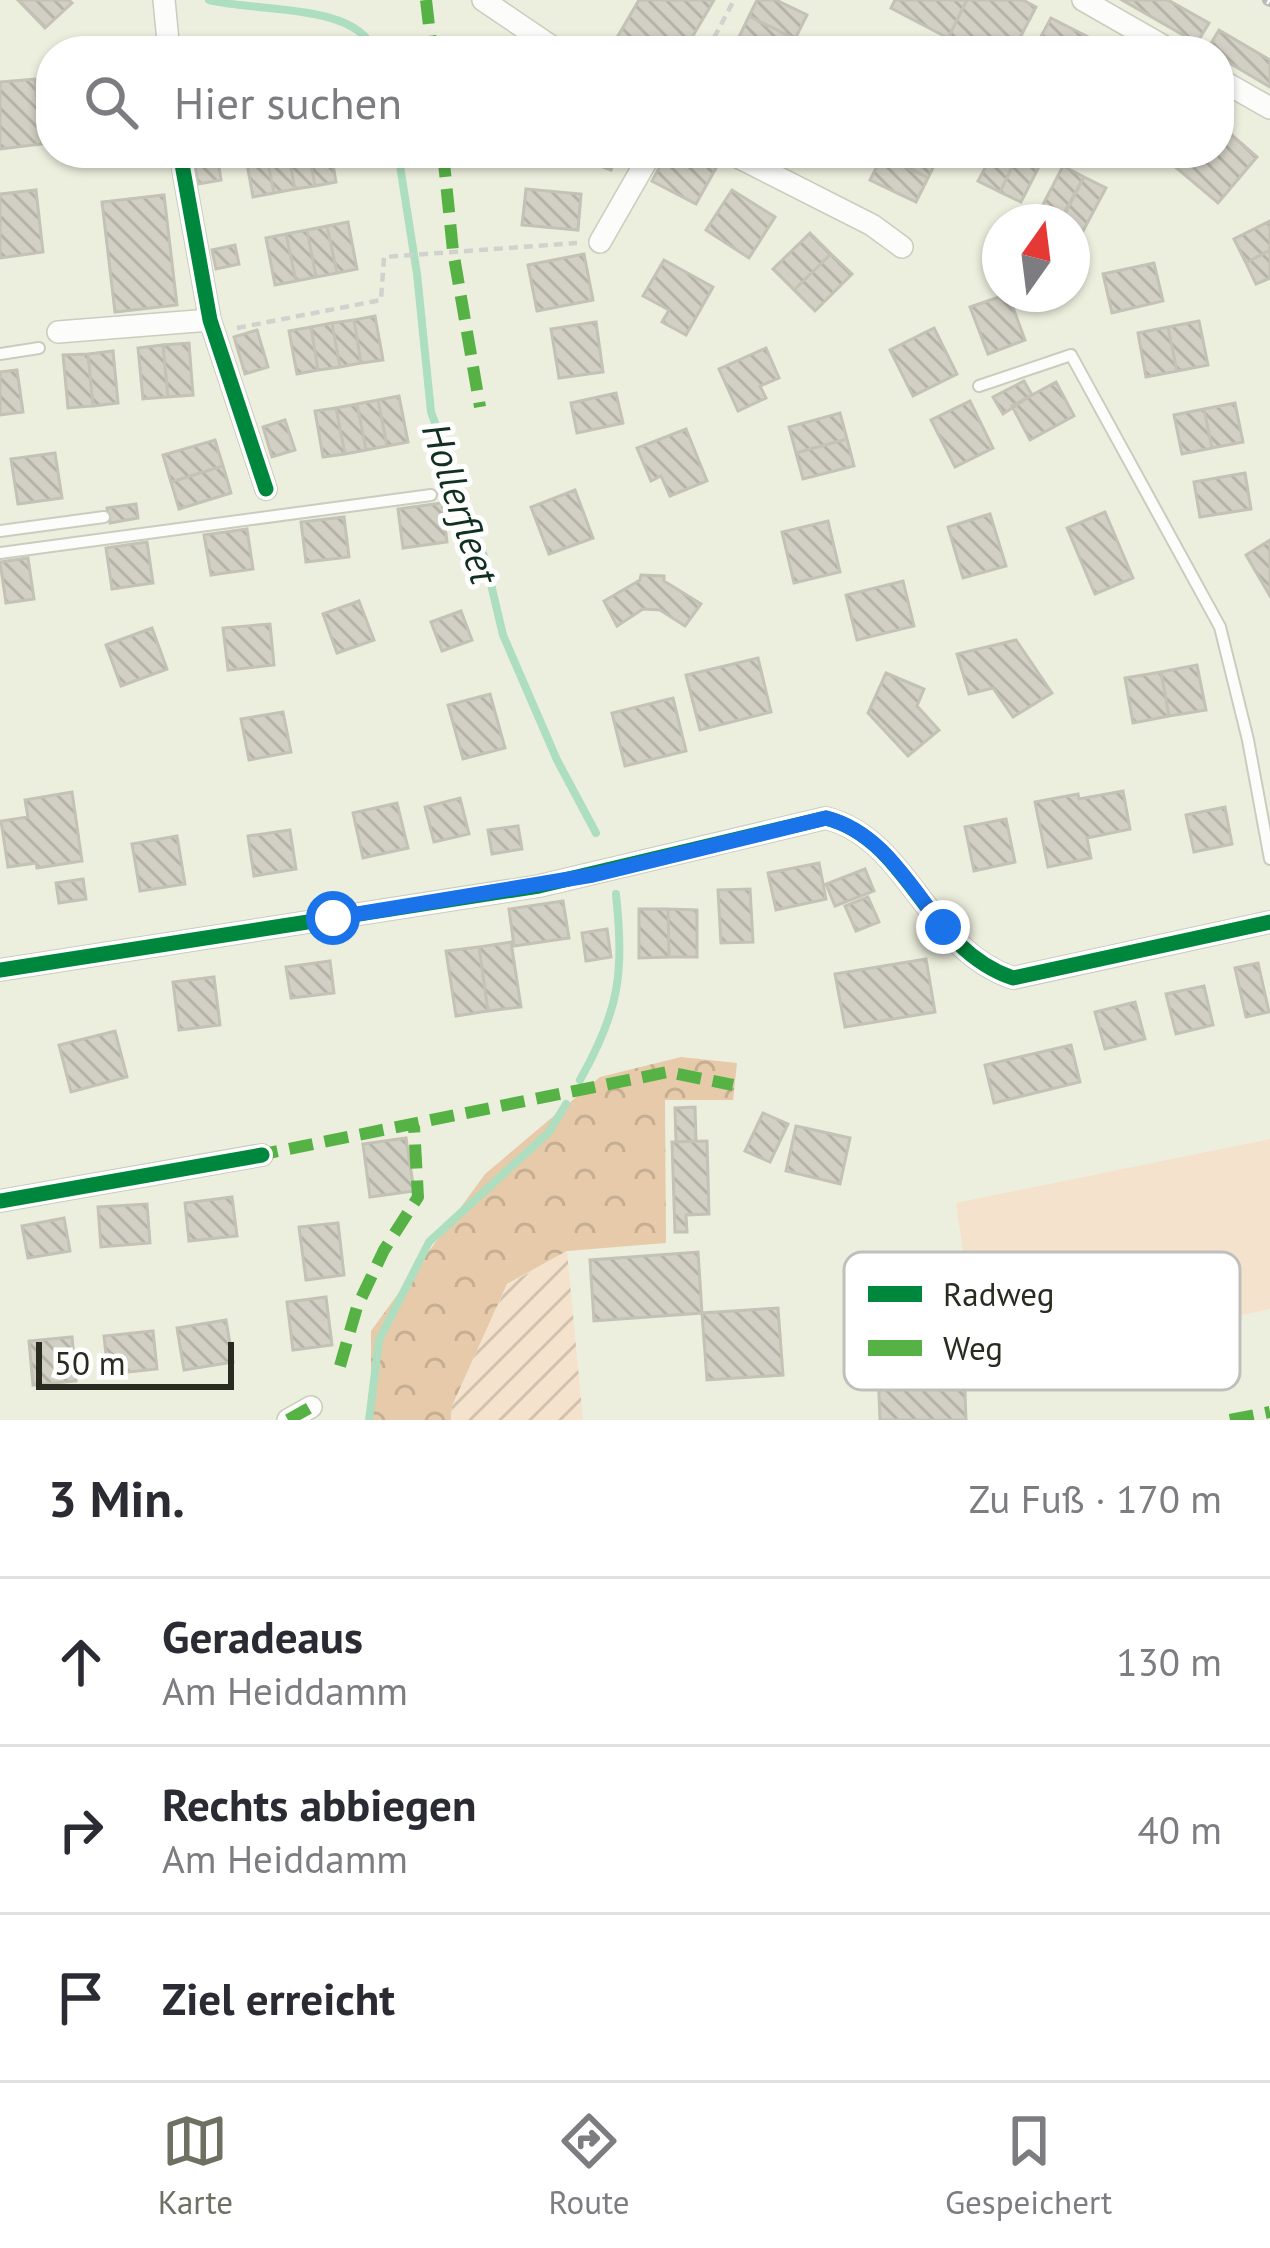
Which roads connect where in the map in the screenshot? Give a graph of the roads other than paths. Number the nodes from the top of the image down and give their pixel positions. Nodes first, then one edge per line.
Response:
1 (164, 0) edge
2 (482, 0) edge
3 (1083, 0) edge
4 (168, 36) edge
5 (536, 36) edge
6 (1146, 36) edge
7 (1234, 88) edge
8 (1270, 108) edge
9 (183, 168) edge
10 (642, 168) edge
11 (760, 168) edge
12 (600, 242) road end
13 (902, 247) dead end
14 (212, 327) junction
15 (58, 332) dead end
16 (39, 349) dead end
17 (0, 355) edge
18 (980, 386) dead end
19 (266, 489) dead end
20 (431, 496) dead end
21 (104, 517) dead end
22 (0, 531) edge
23 (0, 553) edge
24 (1270, 859) edge
25 (1270, 922) edge
26 (0, 970) edge
27 (262, 1155) dead end
28 (0, 1201) edge
29 (311, 1407) dead end
30 (288, 1420) edge

1 - 4 street
2 - 5 street
3 - 6 street
7 - 8 street
9 - 14 street
10 - 12 street
11 - 13 street
14 - 15 street
14 - 19 street
16 - 17 lane
18 - 24 lane
20 - 23 lane
21 - 22 lane
25 - 26 street
27 - 28 street
29 - 30 street

